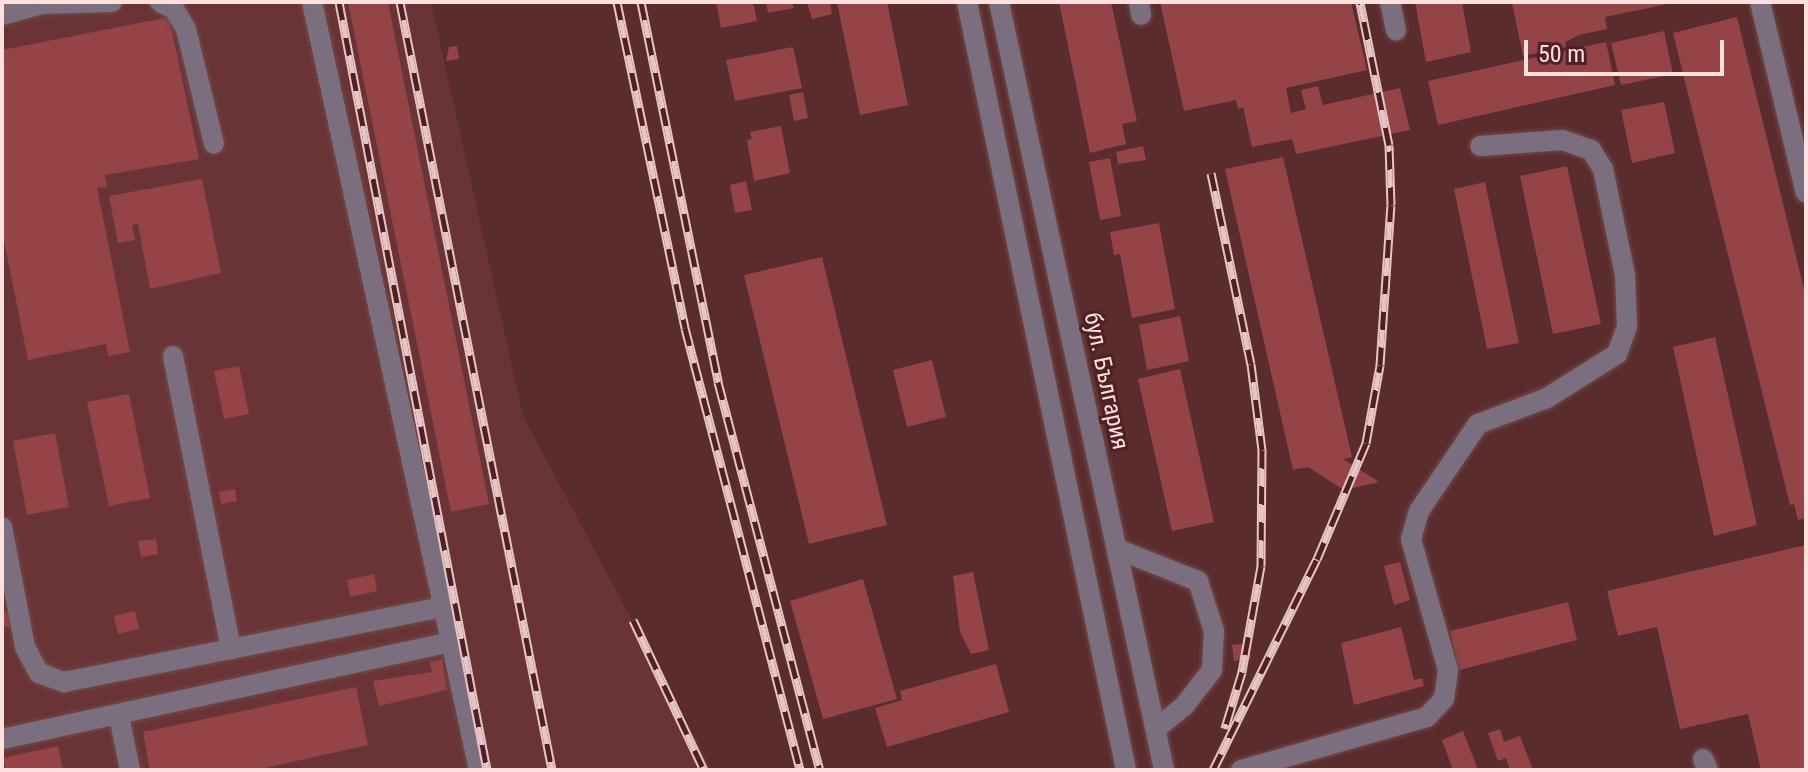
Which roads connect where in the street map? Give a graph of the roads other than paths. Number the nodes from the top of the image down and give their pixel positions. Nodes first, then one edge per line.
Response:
1 (112, 2) edge
2 (160, 2) edge
3 (312, 2) edge
4 (967, 2) edge
5 (999, 2) edge
6 (1390, 2) edge
7 (1760, 2) edge
8 (42, 3) edge
9 (2, 15) edge
10 (1396, 30) dead end
11 (214, 144) dead end
12 (1480, 146) dead end
13 (1033, 164) junction
14 (1002, 170) junction
15 (1806, 193) edge
16 (173, 356) dead end
17 (2, 527) edge
18 (1117, 549) junction
19 (444, 607) junction
20 (452, 642) junction
21 (231, 649) junction
22 (119, 716) junction
23 (1156, 729) junction
24 (2, 739) edge
25 (130, 770) edge
26 (479, 770) edge
27 (1126, 770) edge
28 (1164, 770) edge
29 (1241, 770) edge

1 - 8 street
2 - 11 street
3 - 19 street
4 - 14 street
5 - 13 street, бул. България
6 - 10 street
7 - 15 street
8 - 9 street
12 - 29 street
13 - 14 street
13 - 18 street, бул. България
14 - 27 street
16 - 21 street
17 - 21 street
18 - 23 street, бул. България
18 - 23 street
19 - 20 street
19 - 21 street
20 - 22 street
20 - 26 street
22 - 24 street
22 - 25 street
23 - 28 street, бул. България

